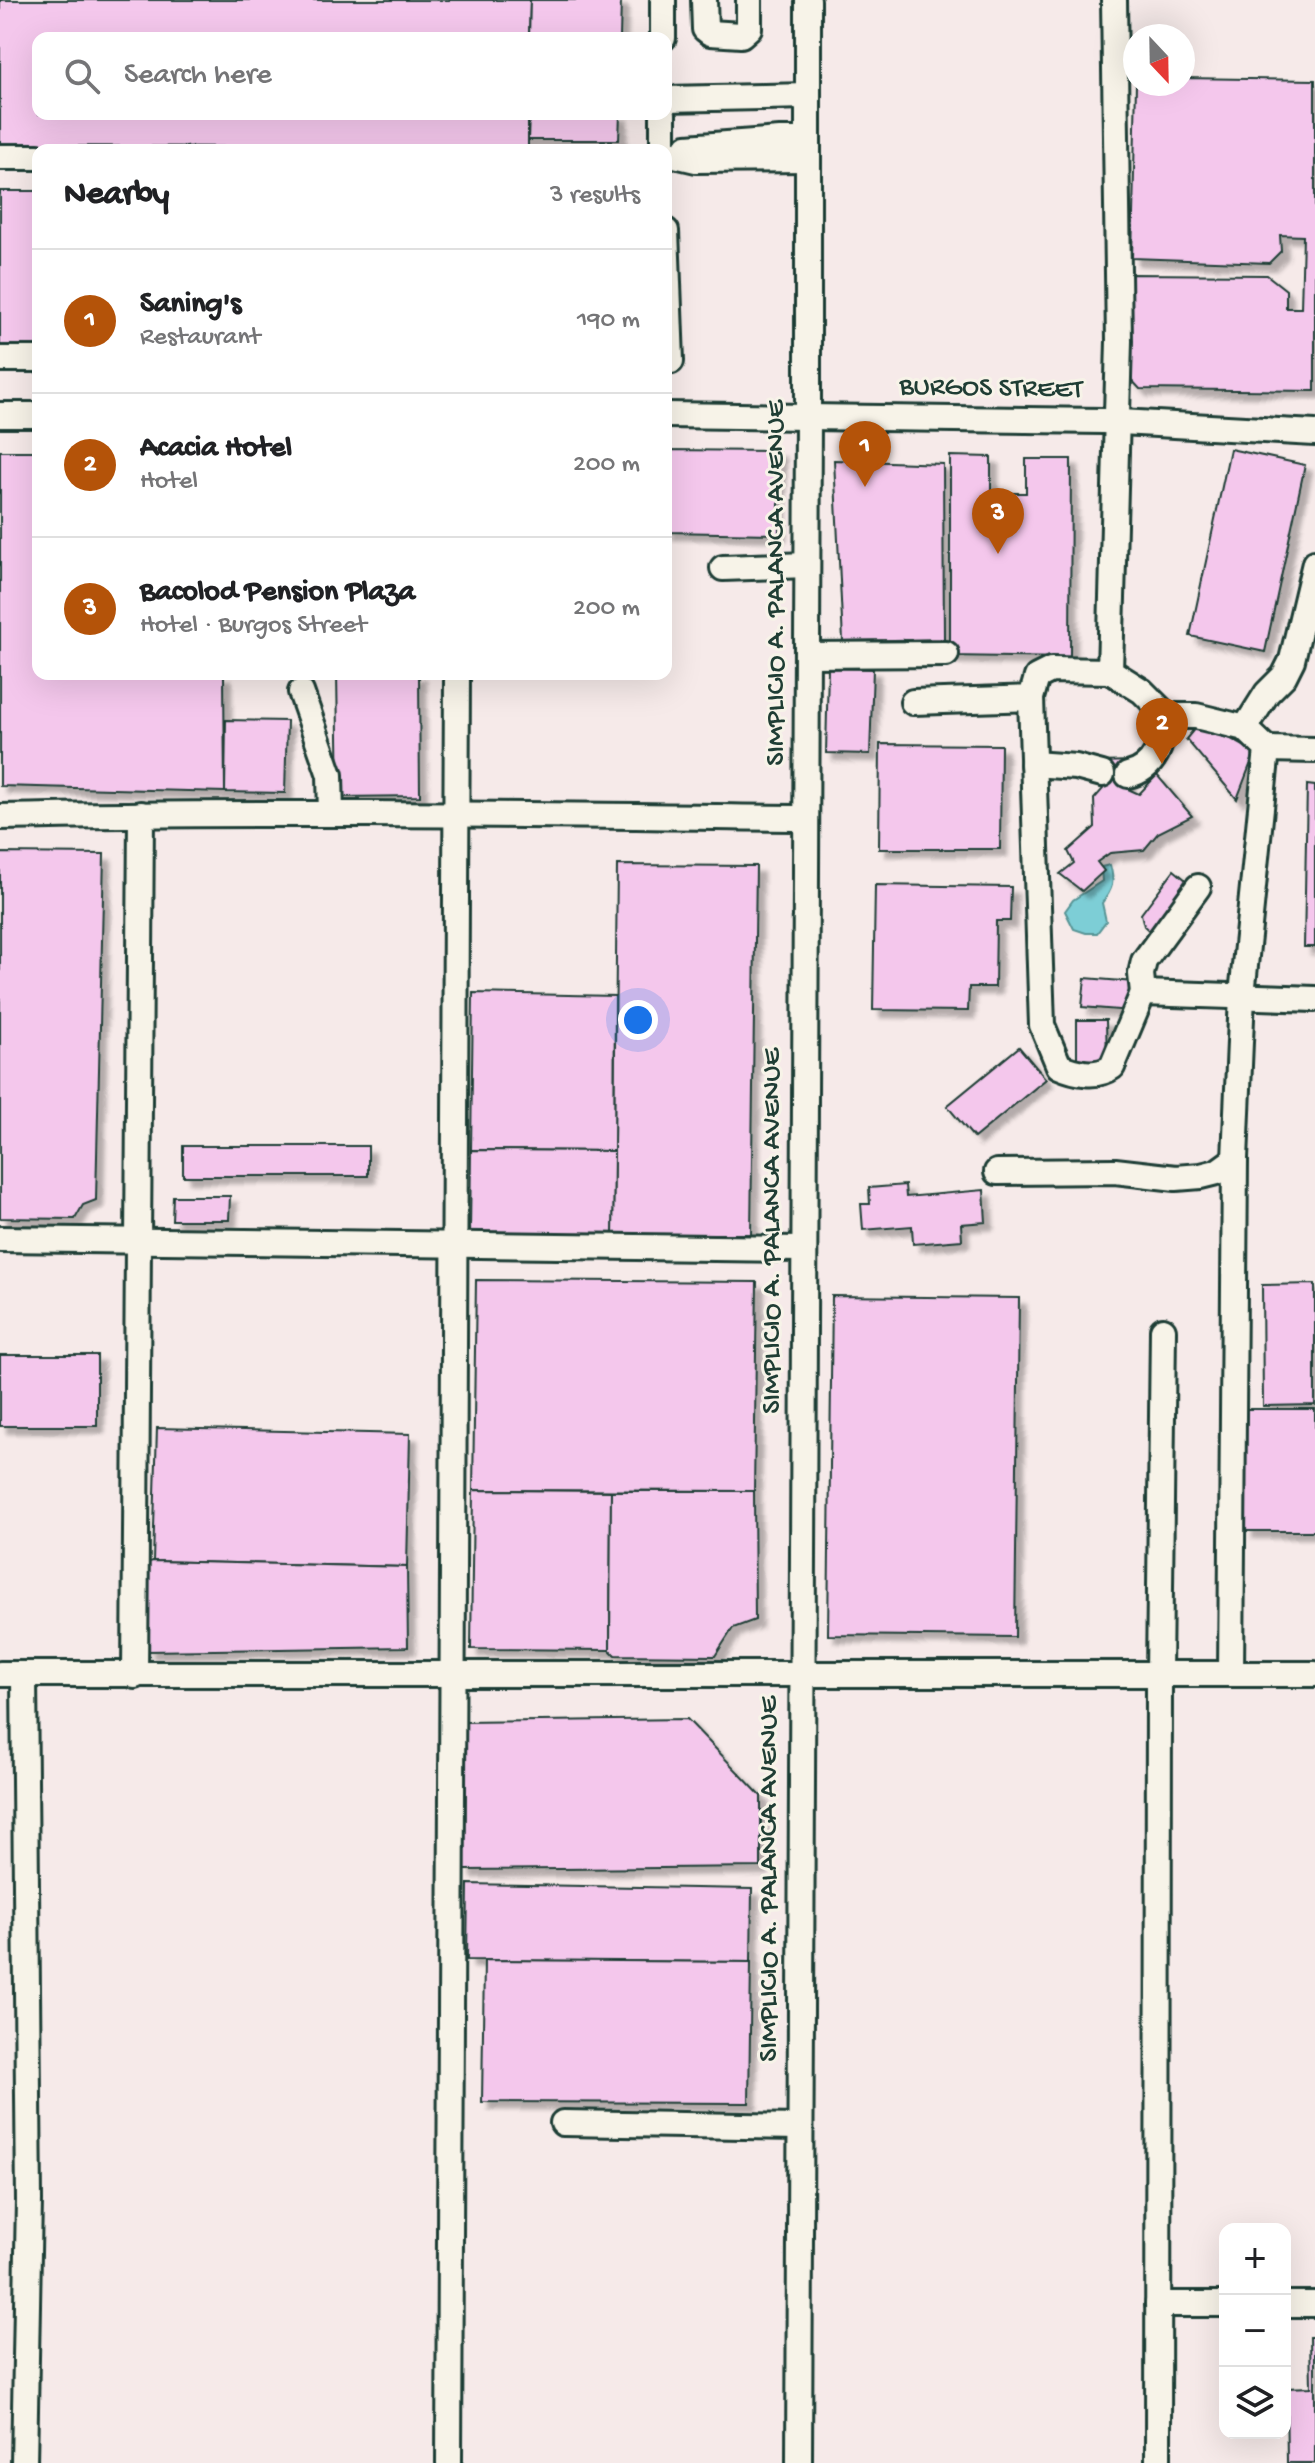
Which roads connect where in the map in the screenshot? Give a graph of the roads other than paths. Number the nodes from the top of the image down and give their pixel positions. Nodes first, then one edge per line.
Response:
1 (663, 0) edge
2 (704, 0) edge
3 (749, 0) edge
4 (808, 0) edge
5 (1114, 0) edge
6 (663, 32) edge
7 (808, 96) junction
8 (672, 99) edge
9 (664, 120) edge
10 (667, 144) edge
11 (808, 150) junction
12 (672, 153) edge
13 (0, 157) edge
14 (32, 157) edge
15 (0, 359) edge
16 (32, 359) edge
17 (0, 415) edge
18 (32, 415) edge
19 (672, 415) edge
20 (808, 417) junction
21 (1117, 422) junction
22 (1315, 433) edge
23 (1315, 563) edge
24 (807, 565) junction
25 (723, 568) dead end
26 (946, 654) dead end
27 (807, 655) junction
28 (1110, 671) junction
29 (457, 680) edge
30 (301, 692) dead end
31 (1031, 698) junction
32 (913, 702) dead end
33 (1167, 716) junction
34 (1245, 728) junction
35 (1267, 749) junction
36 (1315, 750) edge
37 (1033, 764) junction
38 (1102, 774) dead end
39 (1128, 775) dead end
40 (141, 814) junction
41 (331, 814) junction
42 (455, 814) junction
43 (0, 817) edge
44 (806, 818) junction
45 (1198, 887) dead end
46 (1143, 993) junction
47 (1242, 995) junction
48 (1315, 999) edge
49 (1235, 1159) junction
50 (997, 1172) dead end
51 (0, 1239) edge
52 (138, 1241) junction
53 (454, 1244) junction
54 (803, 1249) junction
55 (1163, 1330) dead end
56 (452, 1672) junction
57 (801, 1673) junction
58 (1159, 1674) junction
59 (1231, 1674) junction
60 (1315, 1674) edge
61 (12, 1675) edge
62 (135, 1676) junction
63 (563, 2123) dead end
64 (800, 2127) junction
65 (1158, 2304) junction
66 (1219, 2304) edge
67 (1291, 2304) edge
68 (1315, 2304) edge
69 (24, 2463) edge
70 (449, 2463) edge
71 (799, 2463) edge
72 (1158, 2463) edge

1 - 6 street
2 - 3 street
4 - 7 street, SIMPLICIO A. PALANCA AVENUE
5 - 21 street
7 - 8 street
7 - 11 street, SIMPLICIO A. PALANCA AVENUE
9 - 10 street
11 - 12 street
11 - 20 street, SIMPLICIO A. PALANCA AVENUE
13 - 14 street
15 - 16 street
17 - 18 street
19 - 20 street, BURGOS STREET
20 - 21 street, BURGOS STREET
20 - 24 street, SIMPLICIO A. PALANCA AVENUE
21 - 22 street, BURGOS STREET
21 - 28 street
23 - 34 street
24 - 25 street
24 - 27 street, SIMPLICIO A. PALANCA AVENUE
26 - 27 street
27 - 44 street, SIMPLICIO A. PALANCA AVENUE
28 - 31 street
28 - 33 street
29 - 42 street
30 - 41 street
31 - 32 street
31 - 37 street
33 - 34 street
33 - 39 street
34 - 35 street
35 - 36 street
35 - 47 street
37 - 38 street
37 - 46 street
40 - 41 street
40 - 43 street
40 - 52 street
41 - 42 street
42 - 44 street
42 - 53 street
44 - 54 street, SIMPLICIO A. PALANCA AVENUE
45 - 46 street
46 - 47 street
47 - 48 street
47 - 49 street
49 - 50 street
49 - 59 street
51 - 52 street
52 - 53 street
52 - 62 street
53 - 54 street
53 - 56 street
54 - 57 street, SIMPLICIO A. PALANCA AVENUE
55 - 58 street
56 - 57 street
56 - 62 street
56 - 70 street
57 - 58 street
57 - 64 street, SIMPLICIO A. PALANCA AVENUE
58 - 59 street
58 - 65 street
59 - 60 street
61 - 62 street
61 - 69 street
63 - 64 street
64 - 71 street, SIMPLICIO A. PALANCA AVENUE
65 - 66 street
65 - 72 street
67 - 68 street

